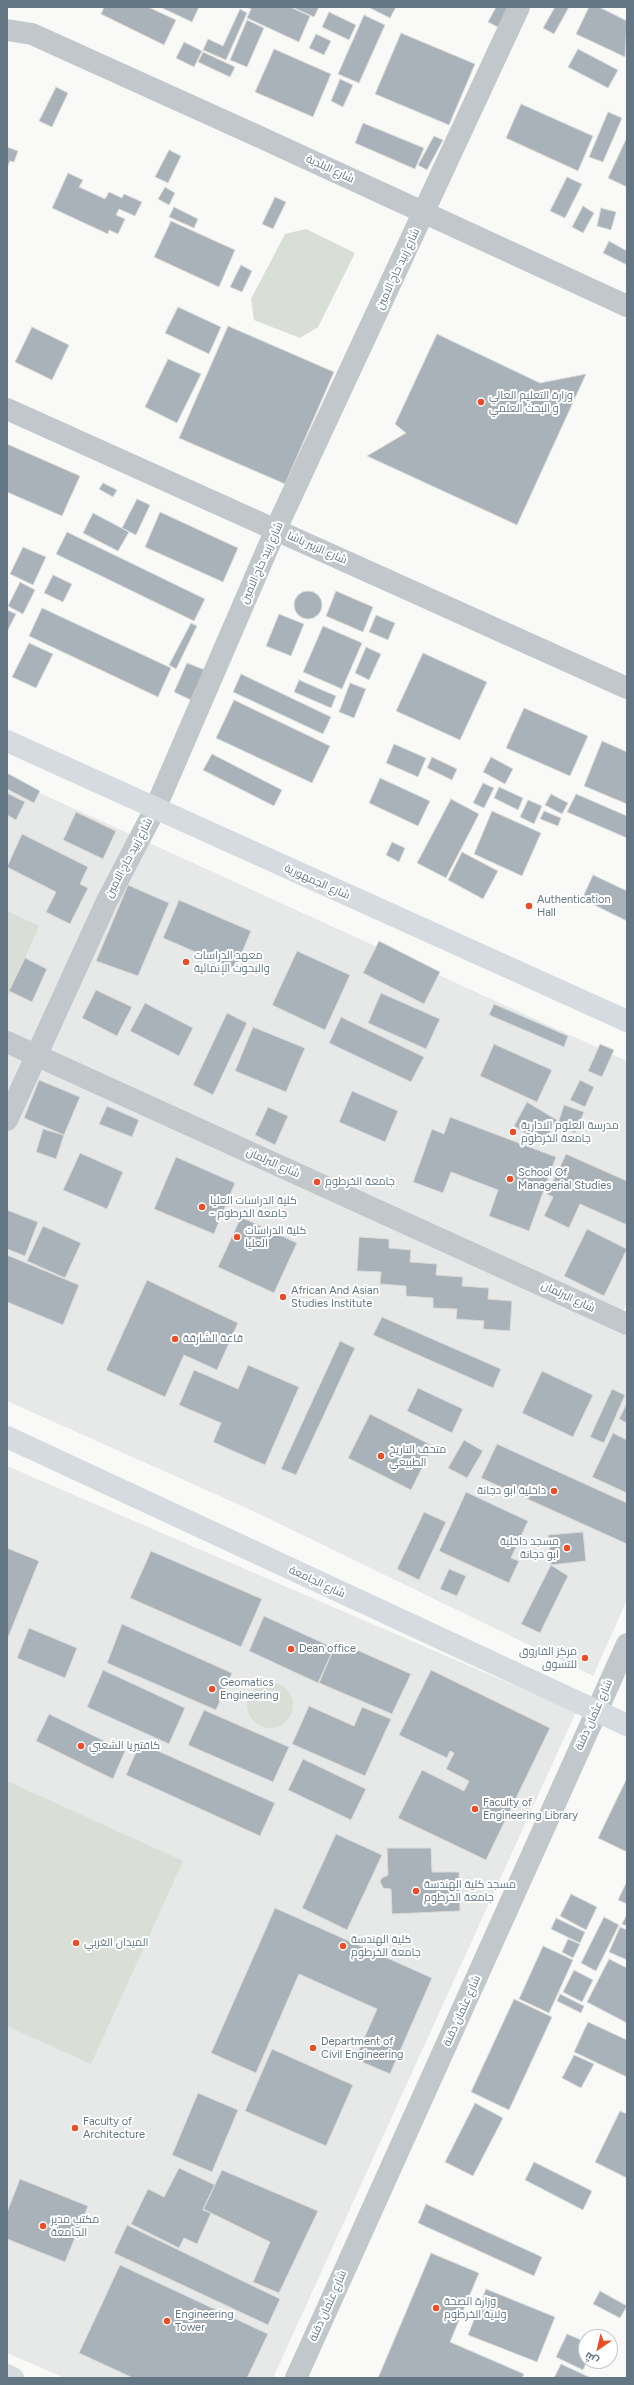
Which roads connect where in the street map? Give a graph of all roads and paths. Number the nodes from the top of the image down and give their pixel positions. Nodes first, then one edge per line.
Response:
1 (519, 7) edge
2 (7, 14) edge
3 (7, 30) edge
4 (32, 34) junction
5 (424, 212) junction
6 (627, 306) edge
7 (7, 409) edge
8 (276, 529) junction
9 (627, 688) edge
10 (7, 741) edge
11 (155, 809) junction
12 (627, 1021) edge
13 (7, 1042) edge
14 (37, 1055) junction
15 (7, 1120) edge
16 (627, 1324) edge
17 (7, 1437) edge
18 (627, 1644) edge
19 (596, 1712) junction
20 (627, 1725) edge
21 (7, 2375) edge
22 (13, 2378) edge
23 (296, 2378) edge

1 - 5 street, شارع زبيد حاج الامين
2 - 4 street
3 - 4 street
4 - 5 street, شارع البلدية
5 - 6 street, شارع البلدية
5 - 8 street, شارع زبيد حاج الامين
7 - 8 street, شارع الزبير باشا
8 - 9 street, شارع الزبير باشا
8 - 11 street, شارع زبيد حاج الامين
10 - 11 main road, شارع الجمهورية
11 - 12 main road, شارع الجمهورية
11 - 14 street, شارع زبيد حاج الامين
13 - 14 street, شارع البرلمان
14 - 15 street, شارع زبيد حاج الامين
14 - 16 street, شارع البرلمان
17 - 19 main road, شارع الجامعة
18 - 19 street, شارع عثمان دقنة
19 - 20 main road, شارع الجامعة
19 - 23 street, شارع عثمان دقنة
21 - 22 main road

